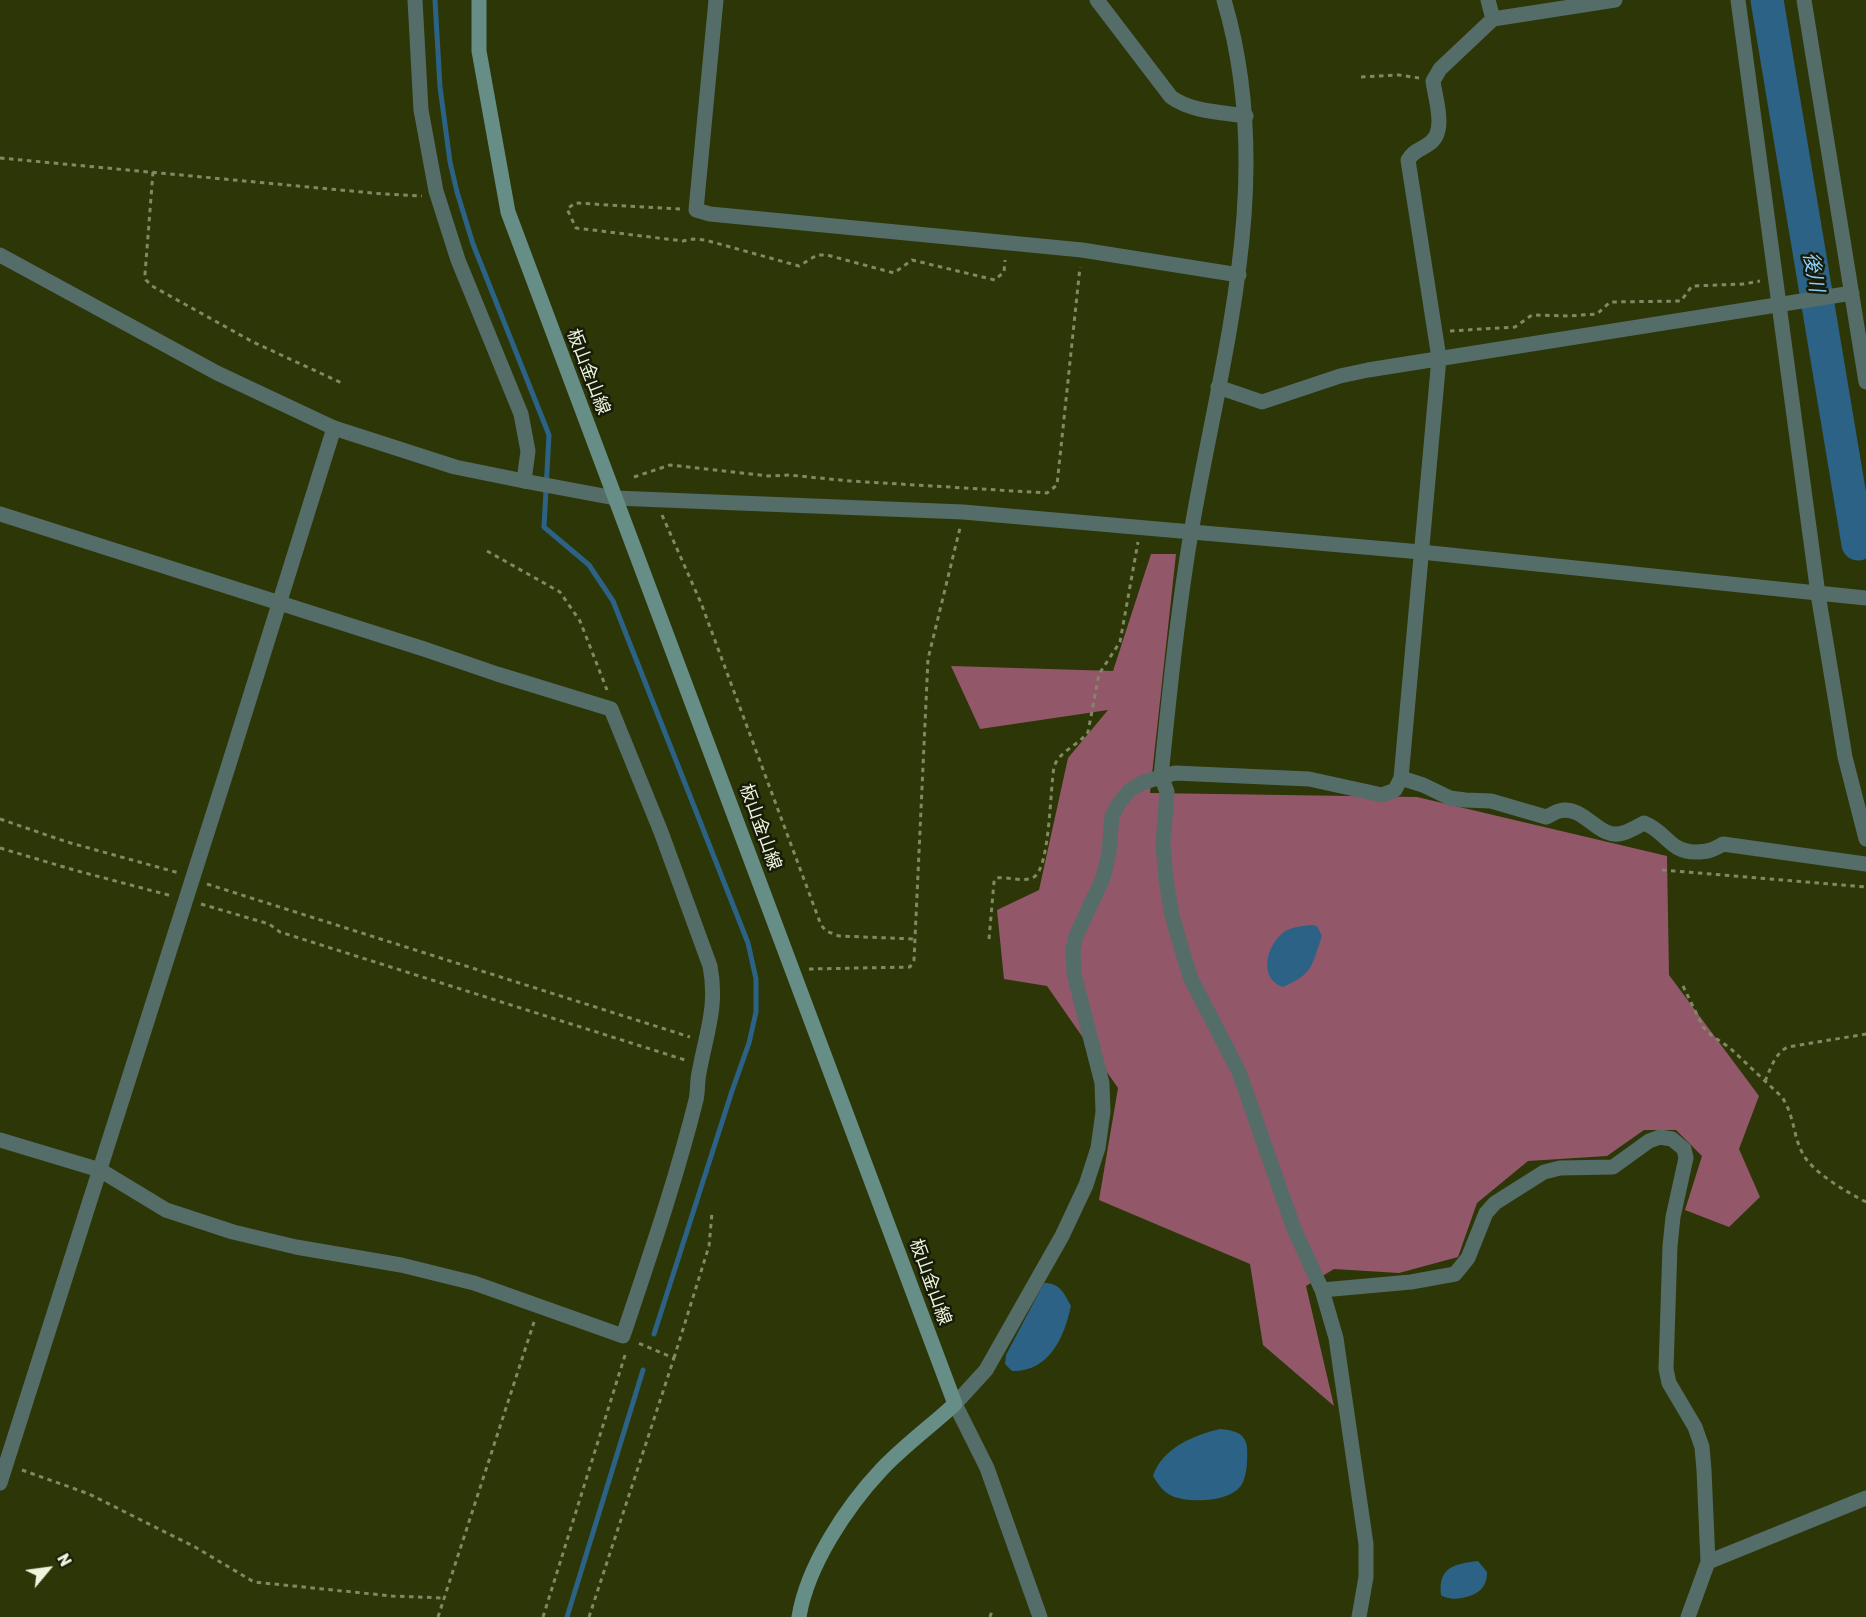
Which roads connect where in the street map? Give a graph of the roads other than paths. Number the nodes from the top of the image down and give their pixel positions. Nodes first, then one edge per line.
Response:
1 (415, 0) edge
2 (478, 0) edge
3 (716, 0) edge
4 (1097, 0) edge
5 (1224, 0) edge
6 (1488, 0) edge
7 (1615, 0) edge
8 (1738, 0) edge
9 (1804, 0) edge
10 (1493, 19) junction
11 (1246, 116) junction
12 (0, 255) edge
13 (1239, 275) junction
14 (1852, 293) junction
15 (1780, 303) junction
16 (1439, 358) junction
17 (1866, 382) edge
18 (1218, 387) junction
19 (334, 428) junction
20 (524, 482) junction
21 (615, 498) junction
22 (0, 514) edge
23 (1421, 552) junction
24 (1818, 594) junction
25 (1866, 598) edge
26 (280, 603) junction
27 (1161, 776) junction
28 (1401, 778) junction
29 (1866, 839) edge
30 (1866, 864) edge
31 (0, 1140) edge
32 (100, 1170) junction
33 (1322, 1290) junction
34 (955, 1404) junction
35 (0, 1484) edge
36 (1866, 1498) edge
37 (1708, 1562) junction
38 (799, 1617) edge
39 (1040, 1617) edge
40 (1359, 1617) edge
41 (1688, 1617) edge

1 - 20 street
2 - 21 main road, 板山金山線
3 - 13 street
4 - 11 street
5 - 11 street
6 - 10 street
7 - 10 street
8 - 15 street
9 - 14 street
10 - 16 street
11 - 13 street
12 - 19 street
13 - 18 street
14 - 15 street
14 - 17 street
15 - 16 street
15 - 24 street
16 - 18 street
16 - 23 street
18 - 27 street
19 - 20 street
19 - 26 street
20 - 21 street
21 - 23 street
21 - 34 main road, 板山金山線
22 - 26 street
23 - 24 street
23 - 28 street
24 - 25 street
24 - 29 street
26 - 32 street
26 - 32 street
27 - 28 street
27 - 33 street
27 - 34 street
28 - 30 street
31 - 32 street
32 - 35 street
33 - 37 street
33 - 40 street
34 - 38 main road
34 - 39 street
36 - 37 street
37 - 41 street

